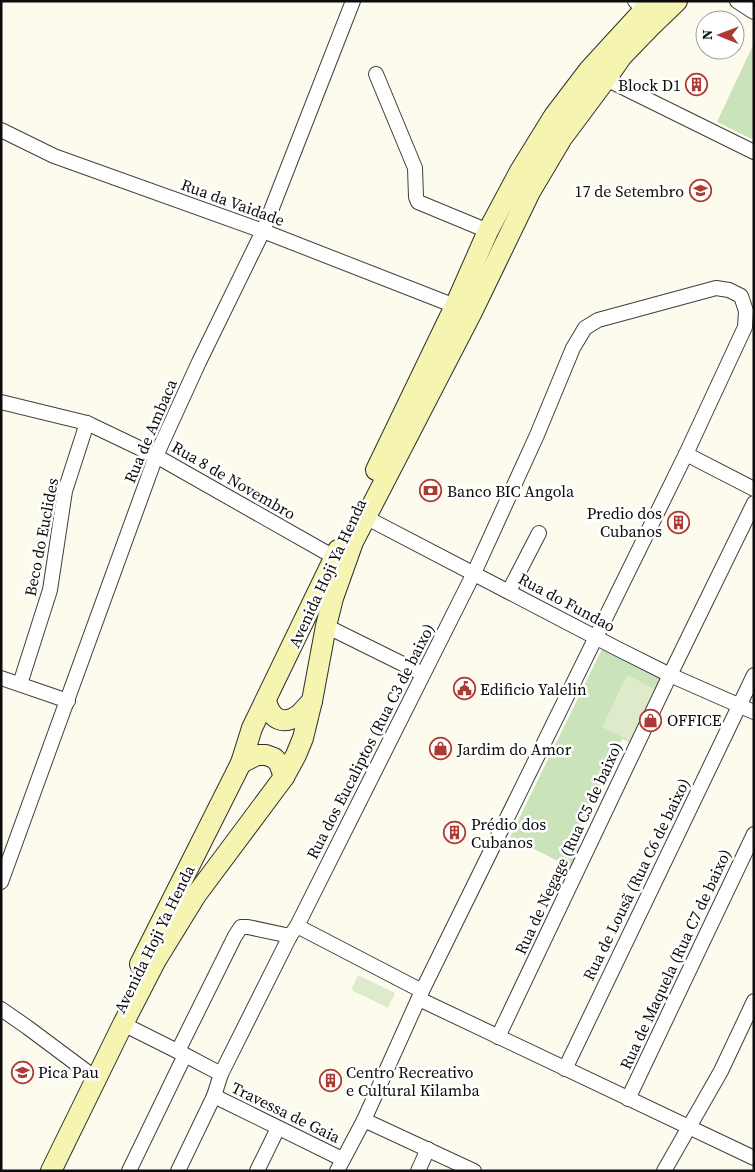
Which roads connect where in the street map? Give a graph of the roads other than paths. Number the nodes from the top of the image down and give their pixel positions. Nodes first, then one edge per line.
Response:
1 (352, 1) edge
2 (677, 1) edge
3 (737, 1) edge
4 (644, 4) edge
5 (754, 12) edge
6 (376, 74) dead end
7 (606, 79) junction
8 (1, 130) edge
9 (754, 152) edge
10 (263, 231) junction
11 (488, 231) junction
12 (455, 306) junction
13 (1, 402) edge
14 (86, 424) junction
15 (686, 454) junction
16 (156, 456) junction
17 (754, 489) edge
18 (754, 503) edge
19 (367, 518) junction
20 (539, 533) dead end
21 (334, 557) junction
22 (474, 573) junction
23 (509, 592) junction
24 (326, 626) junction
25 (596, 637) junction
26 (423, 674) junction
27 (754, 674) edge
28 (670, 675) junction
29 (1, 678) edge
30 (20, 684) junction
31 (68, 701) junction
32 (266, 701) junction
33 (312, 701) junction
34 (739, 706) junction
35 (754, 712) edge
36 (241, 763) junction
37 (284, 777) junction
38 (754, 834) edge
39 (1, 882) edge
40 (293, 931) junction
41 (421, 995) junction
42 (754, 1001) edge
43 (1, 1009) edge
44 (123, 1024) junction
45 (498, 1037) junction
46 (182, 1053) junction
47 (565, 1068) junction
48 (90, 1074) junction
49 (221, 1074) junction
50 (214, 1096) junction
51 (628, 1098) junction
52 (364, 1120) junction
53 (689, 1127) junction
54 (278, 1128) junction
55 (428, 1149) junction
56 (754, 1158) edge
57 (339, 1165) edge
58 (42, 1171) edge
59 (51, 1171) edge
60 (129, 1171) edge
61 (178, 1171) edge
62 (257, 1171) edge
63 (418, 1171) edge
64 (474, 1171) edge
65 (664, 1171) edge

1 - 10 street, Rua de Ambaca
2 - 7 main road, Avenida Hoji Ya Henda
3 - 5 street
4 - 11 main road, Avenida Hoji Ya Henda
6 - 11 street
7 - 9 street
7 - 19 main road, Avenida Hoji Ya Henda
8 - 10 street, Rua da Vaidade
10 - 12 street, Rua da Vaidade
10 - 16 street, Rua de Ambaca
11 - 12 main road, Avenida Hoji Ya Henda
12 - 21 main road, Avenida Hoji Ya Henda
13 - 14 street, Rua 8 de Novembro
14 - 16 street, Rua 8 de Novembro
14 - 30 street, Beco do Euclides
15 - 17 street
15 - 22 street, Rua dos Eucaliptos (Rua C3 de baixo)
15 - 25 street
16 - 21 street, Rua 8 de Novembro
16 - 31 street, Rua de Ambaca
18 - 28 street, Rua de Negage (Rua C5 de baixo)
19 - 22 street, Rua do Fundao
19 - 24 main road, Avenida Hoji Ya Henda
20 - 23 street
21 - 32 main road, Avenida Hoji Ya Henda
22 - 23 street, Rua do Fundao
22 - 26 street, Rua dos Eucaliptos (Rua C3 de baixo)
23 - 25 street, Rua do Fundao
24 - 26 street
24 - 33 main road, Avenida Hoji Ya Henda
25 - 28 street, Rua do Fundao
25 - 41 street
26 - 40 street, Rua dos Eucaliptos (Rua C3 de baixo)
27 - 34 street, Rua de Lousã (Rua C6 de baixo)
28 - 34 street, Rua do Fundao
28 - 45 street, Rua de Negage (Rua C5 de baixo)
29 - 30 street
30 - 31 street
31 - 39 street, Rua de Ambaca
32 - 33 main road
32 - 36 main road, Avenida Hoji Ya Henda
33 - 37 main road, Avenida Hoji Ya Henda
34 - 35 street, Rua do Fundao
34 - 47 street, Rua de Lousã (Rua C6 de baixo)
36 - 37 main road
36 - 48 main road, Avenida Hoji Ya Henda
37 - 44 main road, Avenida Hoji Ya Henda
38 - 51 street, Rua de Maquela (Rua C7 de baixo)
40 - 41 street
40 - 46 street
40 - 49 street, Rua dos Eucaliptos (Rua C3 de baixo)
41 - 45 street
41 - 52 street
42 - 53 street
43 - 48 street
44 - 46 street
44 - 59 main road, Avenida Hoji Ya Henda
45 - 47 street
46 - 49 street
46 - 60 street
47 - 51 street
48 - 58 main road, Avenida Hoji Ya Henda
49 - 50 street, Rua dos Eucaliptos (Rua C3 de baixo)
50 - 54 street, Travessa de Gaia
50 - 61 street, Rua dos Eucaliptos (Rua C3 de baixo)
51 - 53 street
52 - 55 street
52 - 57 street
53 - 56 street
53 - 65 street
54 - 57 street, Travessa de Gaia
54 - 62 street
55 - 63 street
55 - 64 street

